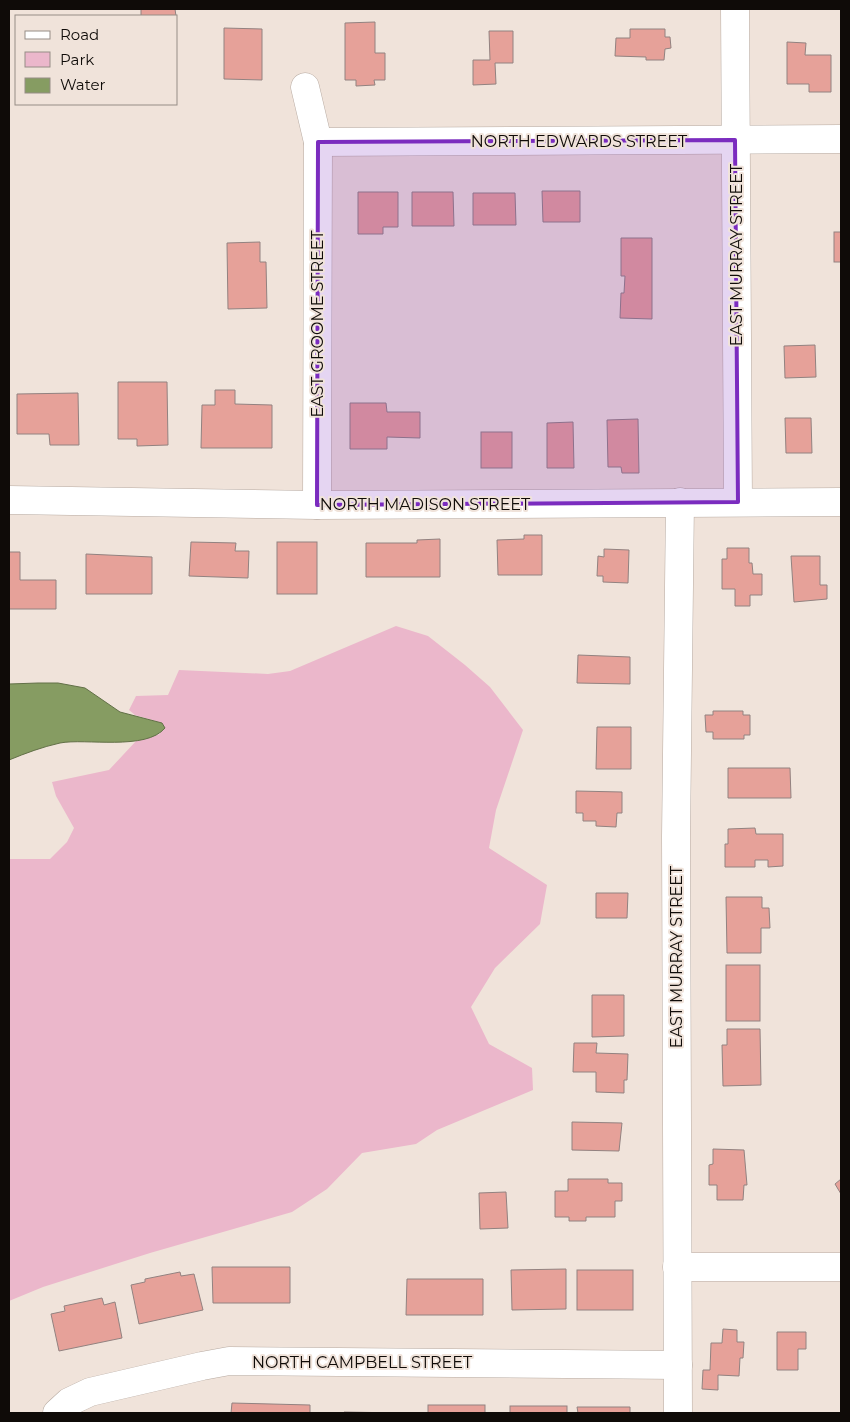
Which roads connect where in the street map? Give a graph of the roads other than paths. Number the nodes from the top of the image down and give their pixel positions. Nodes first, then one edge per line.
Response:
1 (735, 9) edge
2 (305, 87) dead end
3 (841, 139) edge
4 (735, 140) junction
5 (318, 142) junction
6 (9, 500) edge
7 (680, 502) junction
8 (738, 502) junction
9 (841, 502) edge
10 (317, 505) junction
11 (677, 1267) junction
12 (841, 1267) edge
13 (678, 1365) junction
14 (57, 1413) edge
15 (678, 1413) edge

1 - 4 street, EAST MURRAY STREET
2 - 5 street, EAST GROOME STREET
3 - 4 street, NORTH EDWARDS STREET
4 - 5 street, NORTH EDWARDS STREET
4 - 8 street, EAST MURRAY STREET
5 - 10 street, EAST GROOME STREET
6 - 10 street, NORTH MADISON STREET
7 - 8 street, NORTH MADISON STREET
7 - 10 street, NORTH MADISON STREET
7 - 11 street, EAST MURRAY STREET
8 - 9 street, NORTH MADISON STREET
11 - 12 street
11 - 13 street, EAST MURRAY STREET
13 - 14 street, NORTH CAMPBELL STREET
13 - 15 street, EAST MURRAY STREET

